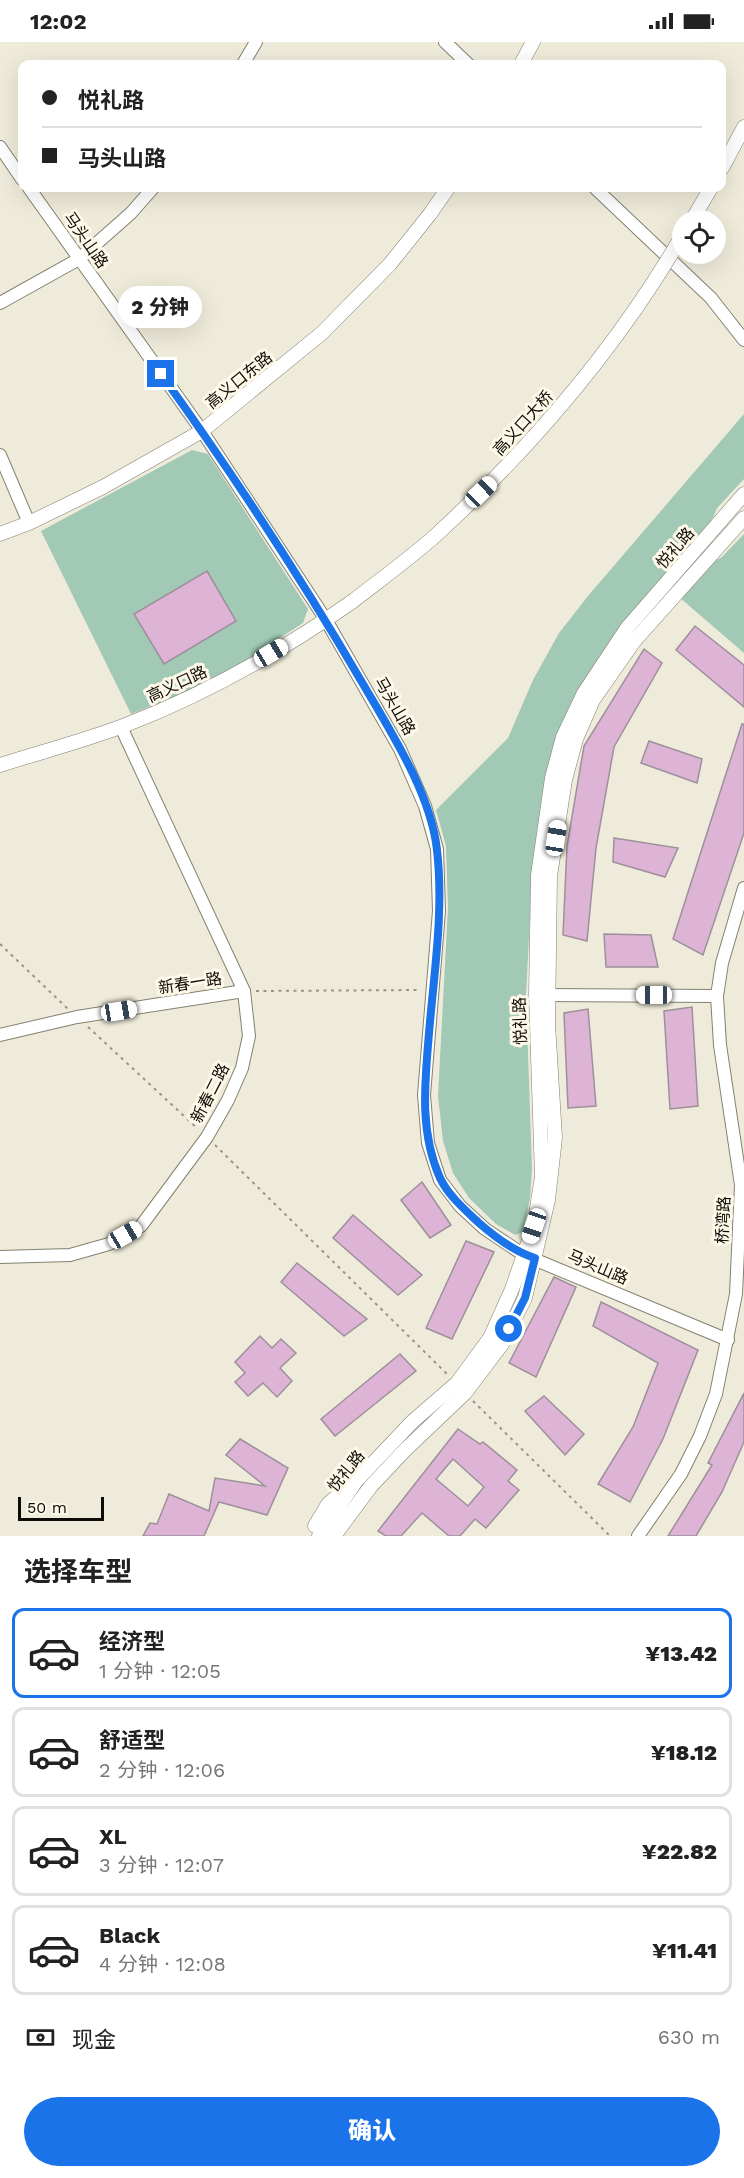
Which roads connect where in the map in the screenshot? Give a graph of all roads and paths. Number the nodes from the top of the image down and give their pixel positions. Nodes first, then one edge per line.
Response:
1 (256, 42) edge
2 (445, 42) edge
3 (532, 42) edge
4 (245, 60) edge
5 (464, 60) edge
6 (523, 60) edge
7 (744, 127) edge
8 (0, 147) edge
9 (726, 161) edge
10 (18, 173) edge
11 (31, 192) edge
12 (149, 192) edge
13 (445, 192) edge
14 (599, 192) edge
15 (708, 192) edge
16 (698, 210) edge
17 (672, 253) edge
18 (79, 259) junction
19 (0, 303) edge
20 (744, 340) edge
21 (202, 431) junction
22 (0, 455) edge
23 (744, 494) edge
24 (744, 518) edge
25 (29, 523) junction
26 (0, 534) edge
27 (353, 601) joint
28 (326, 620) junction
29 (121, 727) junction
30 (0, 765) edge
31 (744, 888) edge
32 (0, 944) edge
33 (432, 990) junction
34 (244, 991) junction
35 (542, 995) junction
36 (717, 996) junction
37 (77, 1017) junction
38 (0, 1035) edge
39 (207, 1137) junction
40 (529, 1256) junction
41 (0, 1257) edge
42 (728, 1340) junction
43 (461, 1388) junction
44 (405, 1450) junction
45 (363, 1473) junction
46 (309, 1536) edge
47 (319, 1536) edge
48 (334, 1536) edge
49 (345, 1536) edge
50 (610, 1536) edge
51 (638, 1536) edge

1 - 4 street
2 - 5 street
3 - 6 main road
7 - 9 main road
8 - 10 street
11 - 18 street, 马头山路
12 - 18 street
13 - 21 main road, 高义口东路
14 - 20 street
15 - 16 main road
17 - 27 main road, 高义口大桥, bridge
18 - 19 street
18 - 21 street, 马头山路
21 - 25 main road, 高义口东路
21 - 28 street, 马头山路
22 - 25 street
23 - 35 main road, 悦礼路
24 - 35 main road, 悦礼路
25 - 26 main road, 高义口东路
27 - 28 main road, 高义口路
28 - 29 main road, 高义口路
28 - 33 street, 马头山路
29 - 30 main road, 高义口路
29 - 34 street, 新春二路
31 - 36 street, 桥湾路
32 - 37 path
33 - 34 path
33 - 40 street, 马头山路
34 - 37 street, 新春一路
34 - 39 street, 新春二路
35 - 36 street
35 - 40 main road, 悦礼路
36 - 42 street, 桥湾路
37 - 38 street, 新春一路
37 - 39 path
39 - 41 street, 新春二路
39 - 43 path
40 - 42 street, 马头山路
40 - 43 main road, 悦礼路
42 - 51 street, 桥湾路
43 - 44 main road, 悦礼路
43 - 45 main road, 悦礼路
43 - 50 path
44 - 48 main road, 悦礼路
44 - 49 main road
45 - 46 main road
45 - 47 main road, 悦礼路

